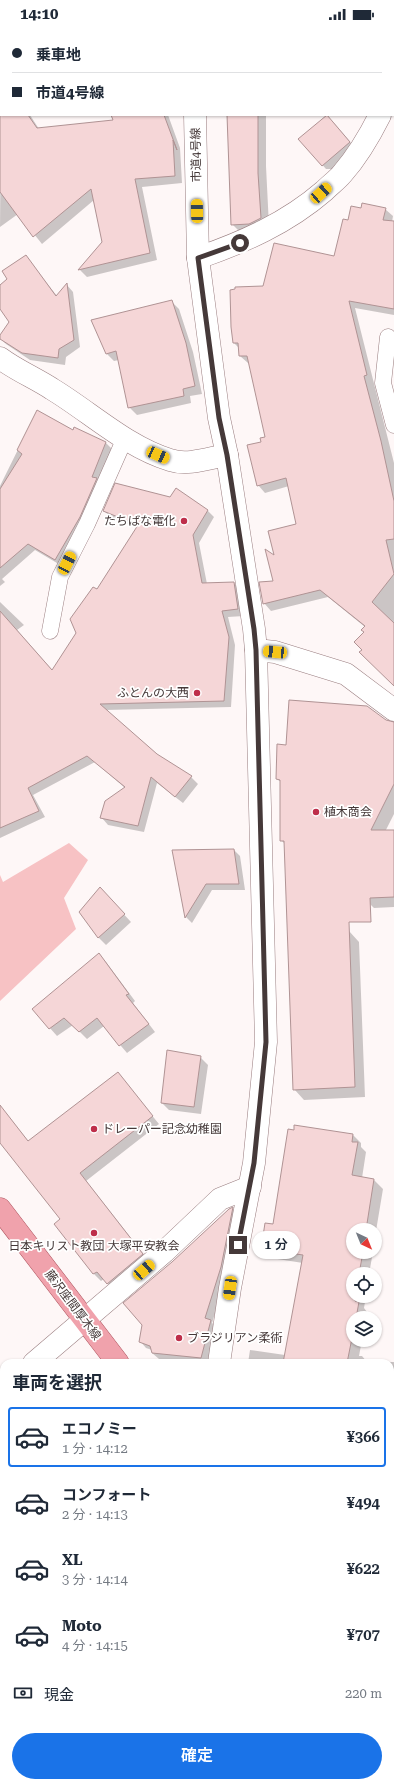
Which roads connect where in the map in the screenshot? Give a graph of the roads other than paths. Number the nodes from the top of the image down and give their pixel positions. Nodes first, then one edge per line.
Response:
1 (195, 116) edge
2 (379, 116) edge
3 (198, 258) junction
4 (388, 337) dead end
5 (4, 368) edge
6 (394, 425) edge
7 (125, 438) junction
8 (227, 455) junction
9 (50, 631) dead end
10 (256, 650) junction
11 (394, 710) edge
12 (250, 1187) junction
13 (0, 1209) edge
14 (84, 1320) junction
15 (39, 1359) edge
16 (115, 1359) edge
17 (220, 1359) edge

1 - 3 street, 市道4号線
2 - 3 street
3 - 8 street, 市道4号線
4 - 6 lane
5 - 7 street
7 - 8 street
7 - 9 lane
8 - 10 street, 市道4号線
10 - 11 street
10 - 12 street, 市道4号線
12 - 14 street
12 - 17 street, 市道4号線
13 - 14 main road, 藤沢座間厚木線
14 - 15 street
14 - 16 main road, 藤沢座間厚木線

